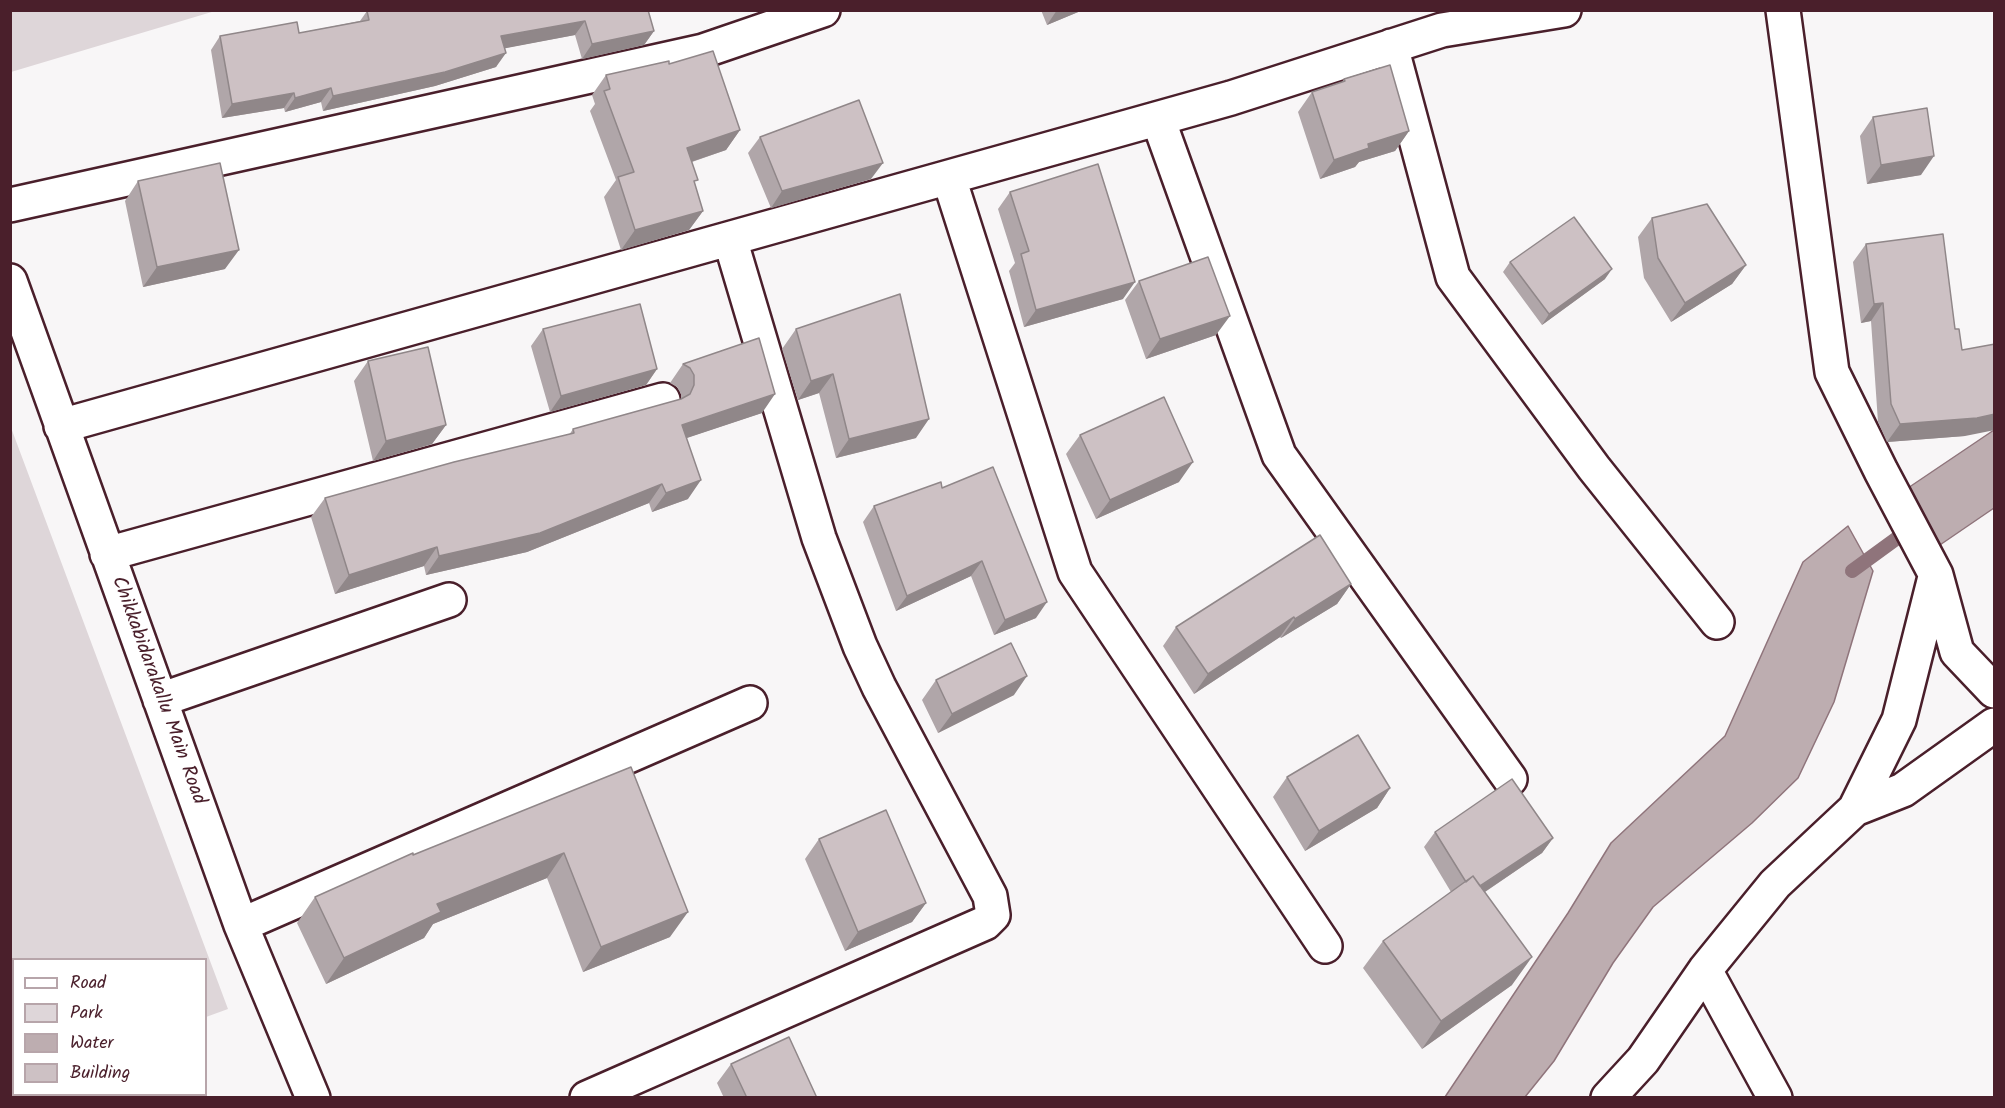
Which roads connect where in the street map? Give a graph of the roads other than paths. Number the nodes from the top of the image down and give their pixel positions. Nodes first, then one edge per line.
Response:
1 (823, 10) edge
2 (1564, 10) edge
3 (1782, 10) edge
4 (1391, 46) junction
5 (1158, 119) junction
6 (949, 178) junction
7 (10, 205) edge
8 (730, 239) junction
9 (10, 281) edge
10 (663, 400) dead end
11 (61, 426) junction
12 (107, 554) junction
13 (1936, 575) junction
14 (449, 600) dead end
15 (1717, 622) dead end
16 (1995, 691) edge
17 (160, 700) junction
18 (750, 703) dead end
19 (1995, 725) edge
20 (1510, 778) edge
21 (1855, 809) junction
22 (241, 925) junction
23 (1325, 946) dead end
24 (1705, 970) junction
25 (313, 1098) edge
26 (587, 1098) edge
27 (1608, 1098) edge
28 (1775, 1098) edge

1 - 7 street
2 - 4 street
3 - 13 street
4 - 5 street
4 - 15 street
5 - 6 street
5 - 20 street
6 - 8 street
6 - 23 street
8 - 11 street
8 - 26 street
9 - 11 street, Chikkabidarakallu Main Road
10 - 12 street
11 - 12 street, Chikkabidarakallu Main Road
12 - 17 street, Chikkabidarakallu Main Road
13 - 16 street
13 - 21 street
14 - 17 street
17 - 22 street, Chikkabidarakallu Main Road
18 - 22 street
19 - 21 street
21 - 24 street
22 - 25 street, Chikkabidarakallu Main Road
24 - 27 street
24 - 28 street

